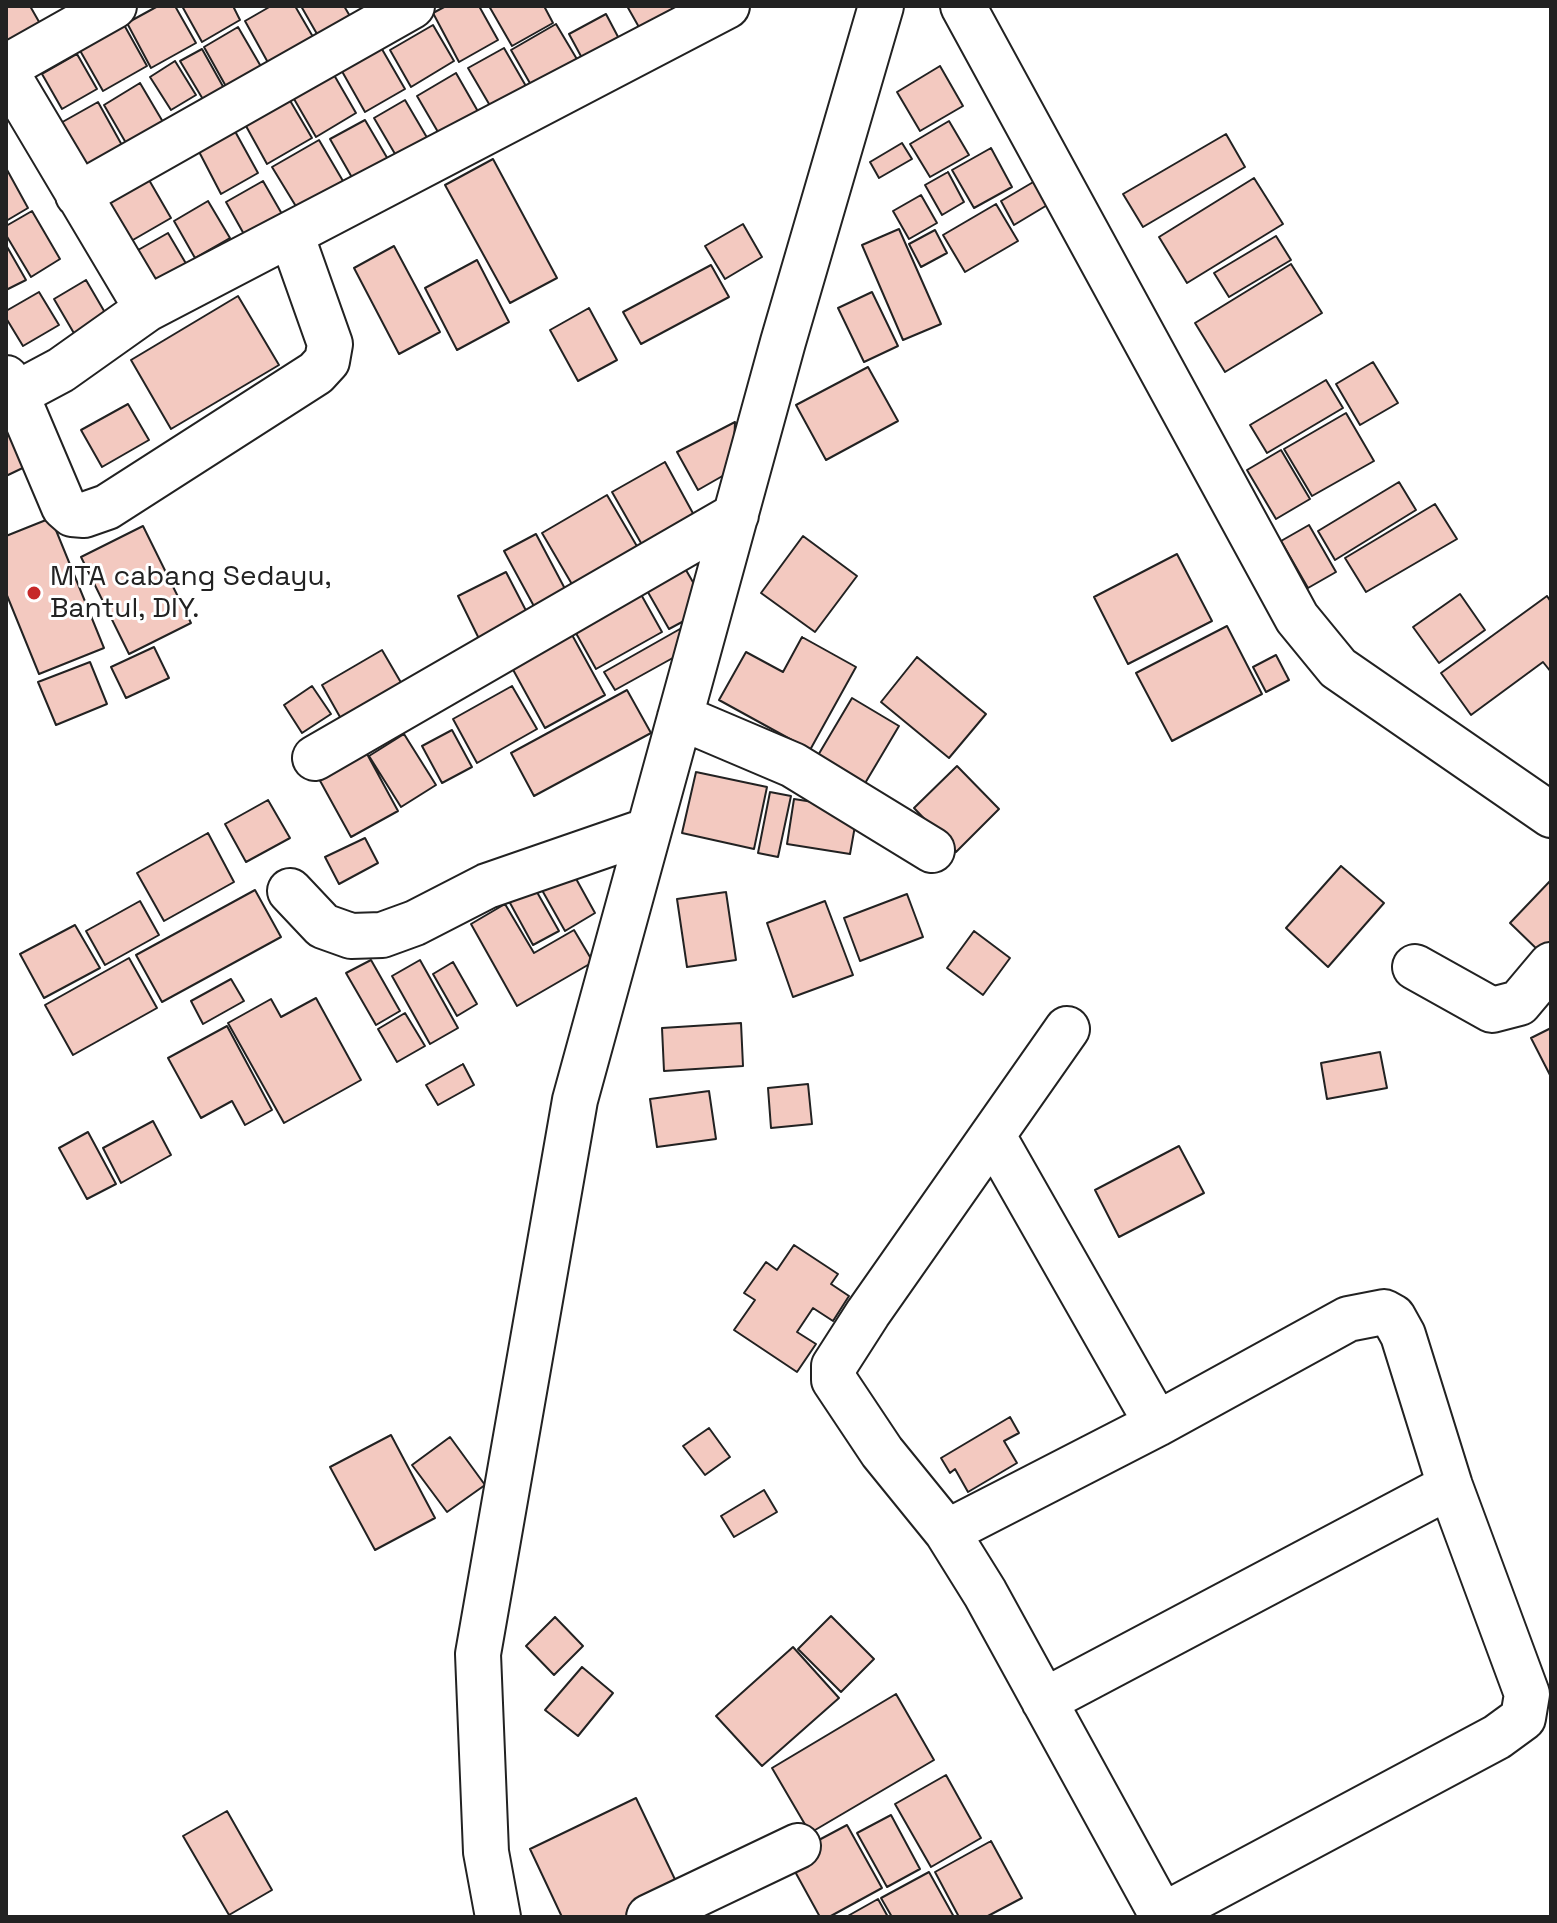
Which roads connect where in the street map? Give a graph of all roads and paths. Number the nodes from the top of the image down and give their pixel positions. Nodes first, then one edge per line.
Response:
1 (114, 6) edge
2 (412, 6) edge
3 (881, 6) edge
4 (963, 6) edge
5 (724, 7) edge
6 (6, 69) edge
7 (78, 195) junction
8 (291, 234) junction
9 (147, 309) junction
10 (11, 386) edge
11 (736, 515) junction
12 (680, 717) junction
13 (315, 758) dead end
14 (1551, 815) edge
15 (649, 830) junction
16 (932, 850) dead end
17 (290, 891) dead end
18 (1551, 965) edge
19 (1415, 967) dead end
20 (1067, 1029) dead end
21 (993, 1136) junction
22 (1157, 1424) junction
23 (1450, 1486) junction
24 (947, 1532) junction
25 (1044, 1701) junction
26 (798, 1846) dead end
27 (1162, 1916) edge
28 (498, 1917) edge
29 (649, 1917) edge

1 - 6 street
2 - 7 street
3 - 11 street
4 - 14 street
5 - 8 street
6 - 7 street
7 - 9 street
8 - 9 street
8 - 10 street
9 - 10 street
11 - 12 street
11 - 13 street
12 - 15 street
12 - 16 street
15 - 17 street
15 - 28 street
18 - 19 street
20 - 21 street
21 - 22 street
21 - 24 street
22 - 23 street
22 - 24 street
23 - 25 street
23 - 27 street
24 - 25 street
25 - 27 street
26 - 29 street

